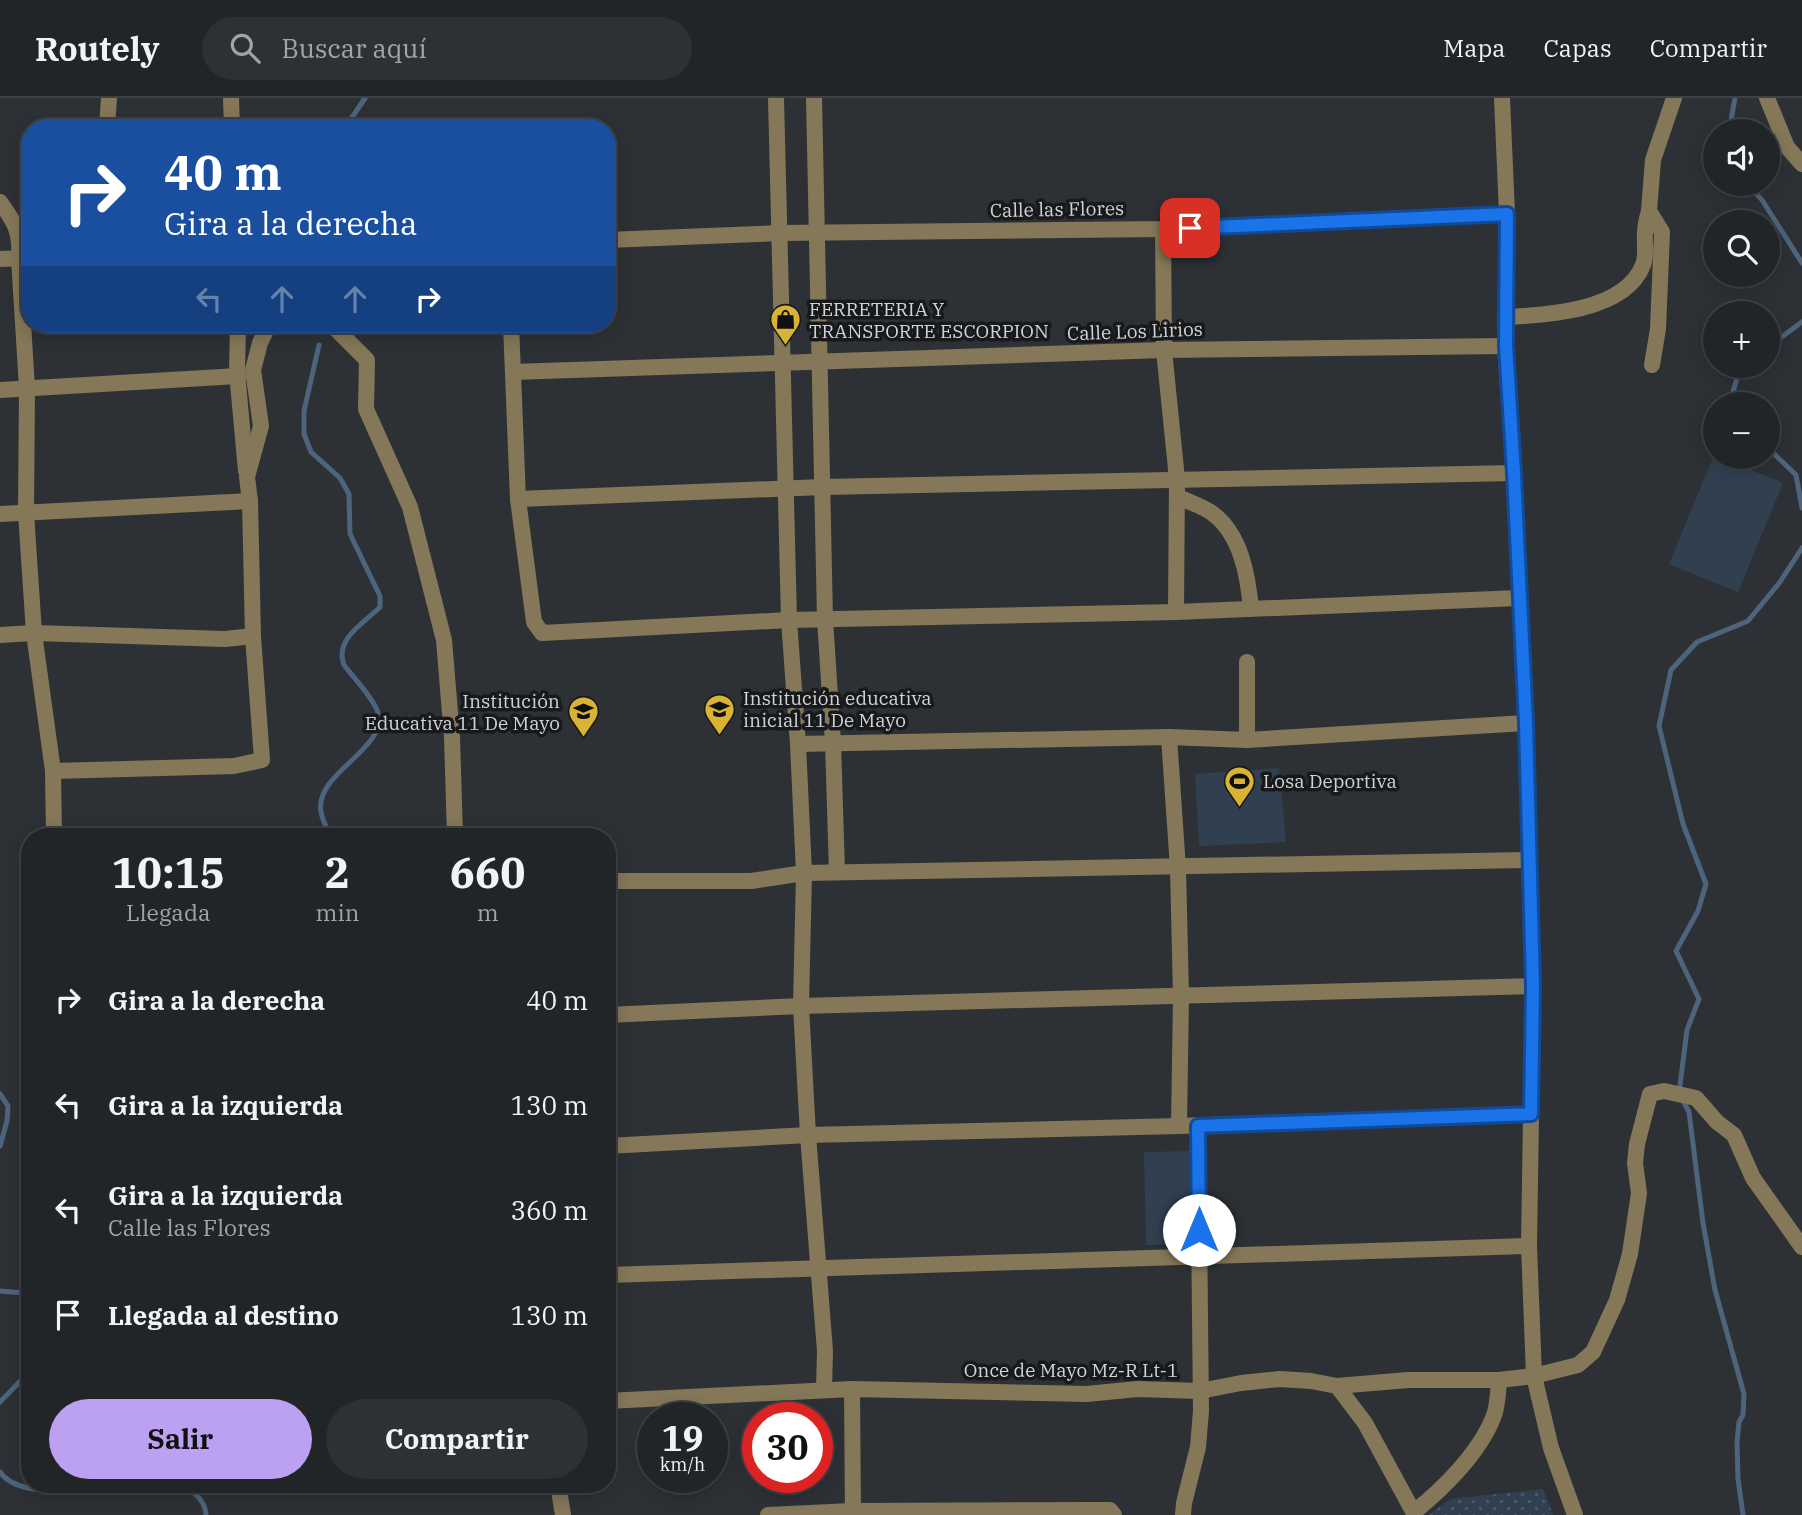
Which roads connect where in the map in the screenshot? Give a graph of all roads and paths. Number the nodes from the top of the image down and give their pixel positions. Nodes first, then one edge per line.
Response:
1 (109, 98) edge
2 (231, 98) edge
3 (776, 98) edge
4 (814, 98) edge
5 (1502, 98) edge
6 (1674, 98) edge
7 (1767, 98) edge
8 (108, 119) edge
9 (232, 119) edge
10 (1802, 164) edge
11 (0, 202) edge
12 (1649, 211) junction
13 (1507, 214) junction
14 (1163, 229) junction
15 (780, 233) junction
16 (818, 233) junction
17 (616, 240) edge
18 (21, 247) edge
19 (21, 258) edge
20 (0, 259) edge
21 (1506, 317) junction
22 (26, 333) edge
23 (238, 333) edge
24 (265, 333) edge
25 (340, 333) edge
26 (511, 333) edge
27 (1506, 346) junction
28 (1164, 350) junction
29 (820, 362) junction
30 (784, 363) junction
31 (1652, 365) dead end
32 (513, 372) junction
33 (238, 376) junction
34 (27, 388) junction
35 (0, 390) edge
36 (1514, 473) junction
37 (247, 477) junction
38 (1177, 479) junction
39 (823, 487) junction
40 (787, 488) junction
41 (1177, 496) junction
42 (518, 499) junction
43 (250, 501) junction
44 (26, 513) junction
45 (0, 514) edge
46 (1519, 598) junction
47 (1251, 609) junction
48 (1176, 612) junction
49 (789, 620) junction
50 (825, 620) junction
51 (34, 632) junction
52 (0, 635) edge
53 (253, 636) junction
54 (1247, 662) dead end
55 (1526, 723) junction
56 (1169, 737) junction
57 (1247, 740) junction
58 (833, 743) junction
59 (798, 744) junction
60 (53, 771) junction
61 (54, 828) edge
62 (455, 828) edge
63 (1530, 860) junction
64 (1178, 868) junction
65 (837, 872) junction
66 (804, 873) junction
67 (616, 881) edge
68 (1533, 986) junction
69 (1181, 996) junction
70 (801, 1006) junction
71 (616, 1015) edge
72 (1531, 1114) junction
73 (1179, 1126) junction
74 (1198, 1126) junction
75 (808, 1135) junction
76 (616, 1146) edge
77 (1529, 1246) junction
78 (1802, 1247) edge
79 (1199, 1256) junction
80 (818, 1270) junction
81 (616, 1275) edge
82 (1534, 1376) junction
83 (1499, 1380) junction
84 (1337, 1386) junction
85 (852, 1389) junction
86 (824, 1390) junction
87 (1200, 1391) junction
88 (616, 1401) edge
89 (559, 1493) edge
90 (852, 1513) edge
91 (1415, 1514) edge
92 (563, 1515) edge
93 (768, 1515) edge
94 (1114, 1515) edge
95 (1183, 1515) edge
96 (1574, 1515) edge

1 - 8 street
2 - 9 street
3 - 15 street
4 - 16 street
5 - 13 street
6 - 12 street
7 - 10 street
11 - 18 street
12 - 21 street
12 - 31 street
13 - 14 street, Calle las Flores
13 - 21 street
14 - 16 street, Calle las Flores
14 - 28 street
15 - 16 street, Calle las Flores
15 - 17 street, Calle las Flores
15 - 30 street
16 - 29 street
19 - 20 street
21 - 27 street
22 - 34 street
23 - 33 street
24 - 37 street
25 - 62 street
26 - 32 street
27 - 28 street, Calle Los Lirios
27 - 36 street
28 - 29 street, Calle Los Lirios
28 - 38 street
29 - 30 street, Calle Los Lirios
29 - 39 street
30 - 32 street, Calle Los Lirios
30 - 40 street
32 - 42 street
33 - 34 street
33 - 37 street
34 - 35 street
34 - 44 street
36 - 38 street
36 - 46 street
37 - 43 street
38 - 39 street
38 - 41 street
39 - 40 street
39 - 50 street
40 - 42 street
40 - 49 street
41 - 47 street
41 - 48 street
42 - 49 street
43 - 44 street
43 - 53 street
44 - 45 street
44 - 51 street
46 - 47 street
46 - 55 street
47 - 48 street
48 - 50 street
49 - 50 street
49 - 59 street
50 - 58 street
51 - 52 street
51 - 53 street
51 - 60 street
53 - 60 street
54 - 57 street
55 - 57 street
55 - 63 street
56 - 57 street
56 - 58 street
56 - 64 street
58 - 59 street
58 - 65 street
59 - 66 street
60 - 61 street
63 - 64 street
63 - 68 street
64 - 65 street
64 - 69 street
65 - 66 street
66 - 67 street
66 - 70 street
68 - 69 street
68 - 72 street
69 - 70 street
69 - 73 street
70 - 71 street
70 - 75 street
72 - 74 street
72 - 77 street
73 - 74 street
73 - 75 street
74 - 79 street
75 - 76 street
75 - 80 street
77 - 79 street
77 - 82 street
78 - 82 street, Once de Mayo Mz-R Lt-1
79 - 80 street
79 - 87 street
80 - 81 street
80 - 86 street
82 - 83 street, Once de Mayo Mz-R Lt-1
82 - 96 street
83 - 84 street, Once de Mayo Mz-R Lt-1
83 - 91 street
84 - 87 street, Once de Mayo Mz-R Lt-1
84 - 91 street
85 - 86 street, Once de Mayo Mz-R Lt-1
85 - 87 street, Once de Mayo Mz-R Lt-1
85 - 90 street
86 - 88 street, Once de Mayo Mz-R Lt-1
87 - 95 street
89 - 92 street
90 - 93 street
90 - 94 street

